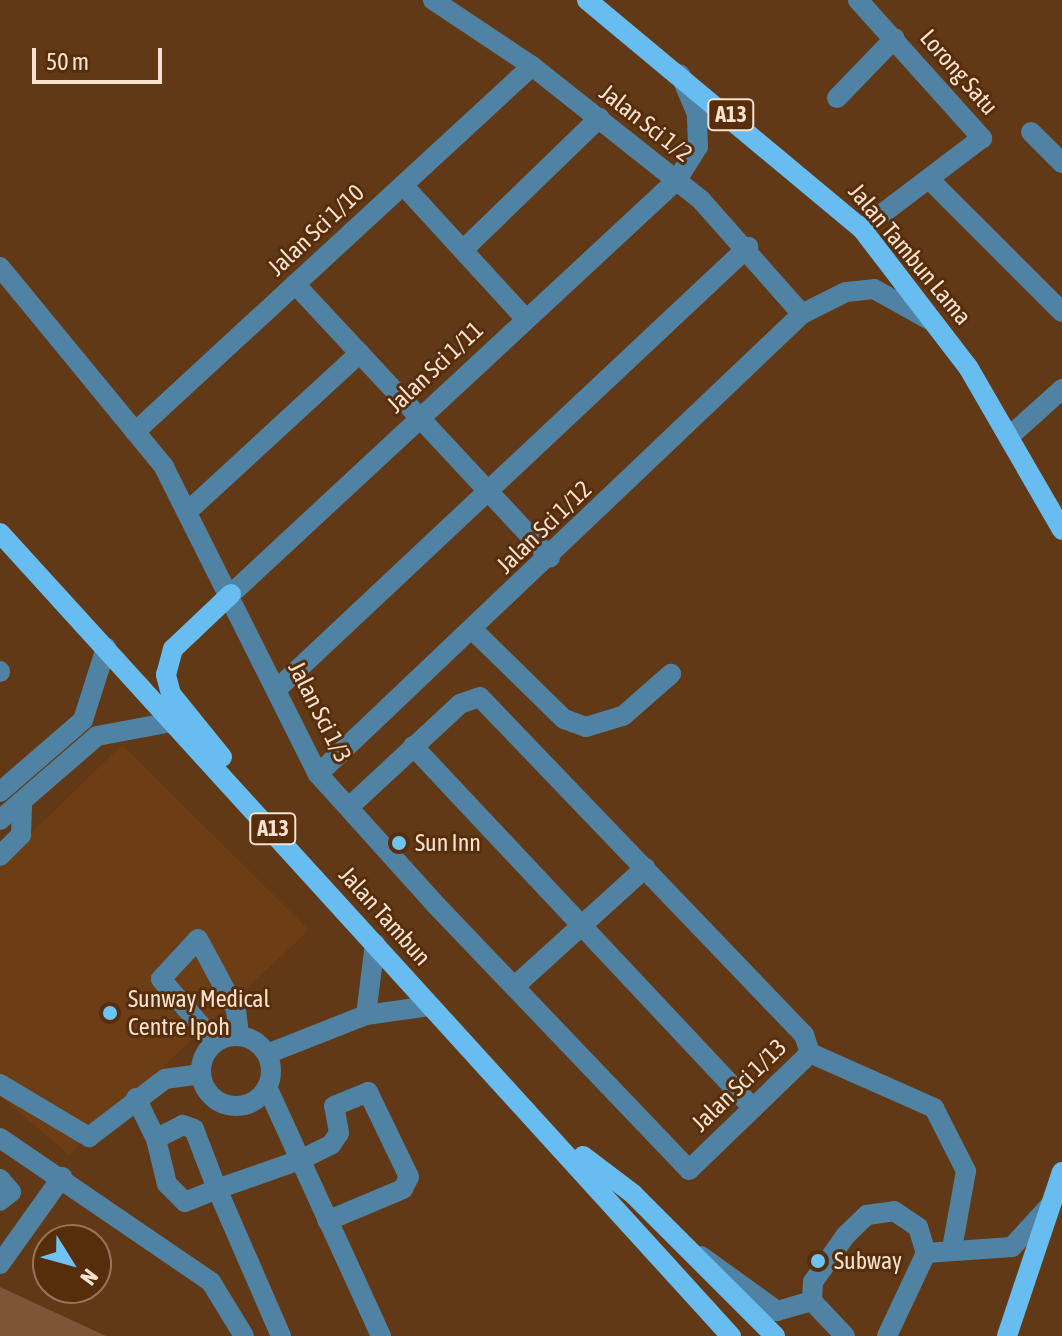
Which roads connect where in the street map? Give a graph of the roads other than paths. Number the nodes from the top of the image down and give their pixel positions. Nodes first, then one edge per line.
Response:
1 (433, 0) edge
2 (587, 0) edge
3 (858, 0) edge
4 (895, 38) junction
5 (532, 66) junction
6 (679, 73) junction
7 (837, 98) dead end
8 (599, 118) junction
9 (1031, 132) dead end
10 (1062, 163) edge
11 (929, 179) junction
12 (677, 180) junction
13 (403, 185) junction
14 (862, 229) junction
15 (748, 247) junction
16 (463, 250) junction
17 (0, 267) edge
18 (295, 284) junction
19 (1062, 312) edge
20 (802, 314) junction
21 (525, 318) junction
22 (939, 328) junction
23 (360, 353) junction
24 (1062, 389) edge
25 (420, 417) junction
26 (135, 432) junction
27 (1011, 435) junction
28 (488, 490) junction
29 (187, 512) junction
30 (1062, 530) edge
31 (0, 533) edge
32 (550, 557) junction
33 (231, 594) junction
34 (473, 630) junction
35 (106, 648) junction
36 (671, 674) dead end
37 (278, 688) junction
38 (172, 722) junction
39 (413, 746) junction
40 (318, 774) junction
41 (0, 792) edge
42 (22, 802) junction
43 (349, 807) junction
44 (0, 820) edge
45 (267, 822) junction
46 (0, 856) edge
47 (645, 868) junction
48 (582, 926) junction
49 (375, 944) junction
50 (515, 986) junction
51 (430, 1006) junction
52 (366, 1015) junction
53 (239, 1036) junction
54 (215, 1042) junction
55 (807, 1044) junction
56 (267, 1054) junction
57 (201, 1074) junction
58 (0, 1084) edge
59 (267, 1087) junction
60 (136, 1098) junction
61 (753, 1108) junction
62 (544, 1127) junction
63 (0, 1138) edge
64 (156, 1139) junction
65 (300, 1160) junction
66 (689, 1170) joint
67 (1062, 1172) edge
68 (62, 1177) junction
69 (0, 1179) edge
70 (217, 1189) junction
71 (0, 1201) edge
72 (1052, 1203) junction
73 (327, 1221) junction
74 (688, 1248) junction
75 (952, 1249) junction
76 (926, 1253) junction
77 (0, 1264) edge
78 (812, 1301) junction
79 (244, 1336) edge
80 (281, 1336) edge
81 (381, 1336) edge
82 (731, 1336) edge
83 (775, 1336) edge
84 (845, 1336) edge
85 (887, 1336) edge
86 (1007, 1336) edge

1 - 5 street, Jalan Sci 1/2
2 - 6 main road, Jalan Tambun Lama / A13
3 - 4 street, Lorong Satu
4 - 7 street
4 - 11 street, Lorong Satu
5 - 8 street, Jalan Sci 1/2
5 - 13 street, Jalan Sci 1/10
6 - 12 street, Jalan Sci 1/11
6 - 14 main road, Jalan Tambun Lama / A13
8 - 12 street, Jalan Sci 1/2
8 - 16 street
9 - 10 street
11 - 14 street, Lorong Satu
11 - 19 street
12 - 15 street, Jalan Sci 1/2
12 - 21 street, Jalan Sci 1/11
13 - 16 street
13 - 18 street, Jalan Sci 1/10
14 - 22 main road, Jalan Tambun Lama
15 - 20 street, Jalan Sci 1/2
15 - 28 street
16 - 21 street
17 - 26 street, Jalan Sci 1/3
18 - 23 street
18 - 26 street, Jalan Sci 1/10
20 - 22 street, Jalan Sci 1/12
20 - 32 street, Jalan Sci 1/12
21 - 25 street, Jalan Sci 1/11
22 - 27 main road, Jalan Tambun Lama
23 - 25 street
23 - 29 street
24 - 27 street
25 - 28 street
25 - 33 street, Jalan Sci 1/11
26 - 29 street, Jalan Sci 1/3
27 - 30 main road, Jalan Tambun Lama
28 - 32 street
28 - 37 street
29 - 33 street, Jalan Sci 1/3
31 - 35 main road, Jalan Tambun / A13
32 - 34 street, Jalan Sci 1/12
33 - 37 street, Jalan Sci 1/3
33 - 45 main road
34 - 36 street
34 - 40 street, Jalan Sci 1/12
35 - 38 main road, Jalan Tambun / A13
35 - 41 street
37 - 40 street, Jalan Sci 1/3
38 - 42 street
38 - 45 main road, Jalan Tambun / A13
39 - 43 street
39 - 47 street
39 - 48 street
40 - 43 street, Jalan Sci 1/3
42 - 44 street
42 - 46 street
43 - 50 street, Jalan Sci 1/3
45 - 49 main road, Jalan Tambun / A13
47 - 48 street
47 - 55 street
48 - 50 street
48 - 61 street
49 - 51 main road, Jalan Tambun / A13
49 - 52 street
50 - 66 street, Jalan Sci 1/3
51 - 52 street
51 - 62 main road, Jalan Tambun / A13
52 - 56 street
53 - 54 street
53 - 54 street
53 - 56 street
54 - 57 street
55 - 61 street, Jalan Sci 1/13
55 - 75 street
56 - 59 street
57 - 59 street
57 - 60 street
58 - 60 street
59 - 65 street
60 - 64 street
61 - 66 street, Jalan Sci 1/13
62 - 74 main road
62 - 82 main road, Jalan Tambun / A13
63 - 68 street
64 - 70 street
64 - 70 street
65 - 70 street
65 - 73 street
65 - 73 street
67 - 72 main road
68 - 77 street
68 - 79 street
69 - 71 street
70 - 80 street
72 - 75 street
72 - 86 main road
73 - 81 street
74 - 78 street
74 - 83 main road
75 - 76 street
76 - 78 street
76 - 85 street
78 - 84 street

